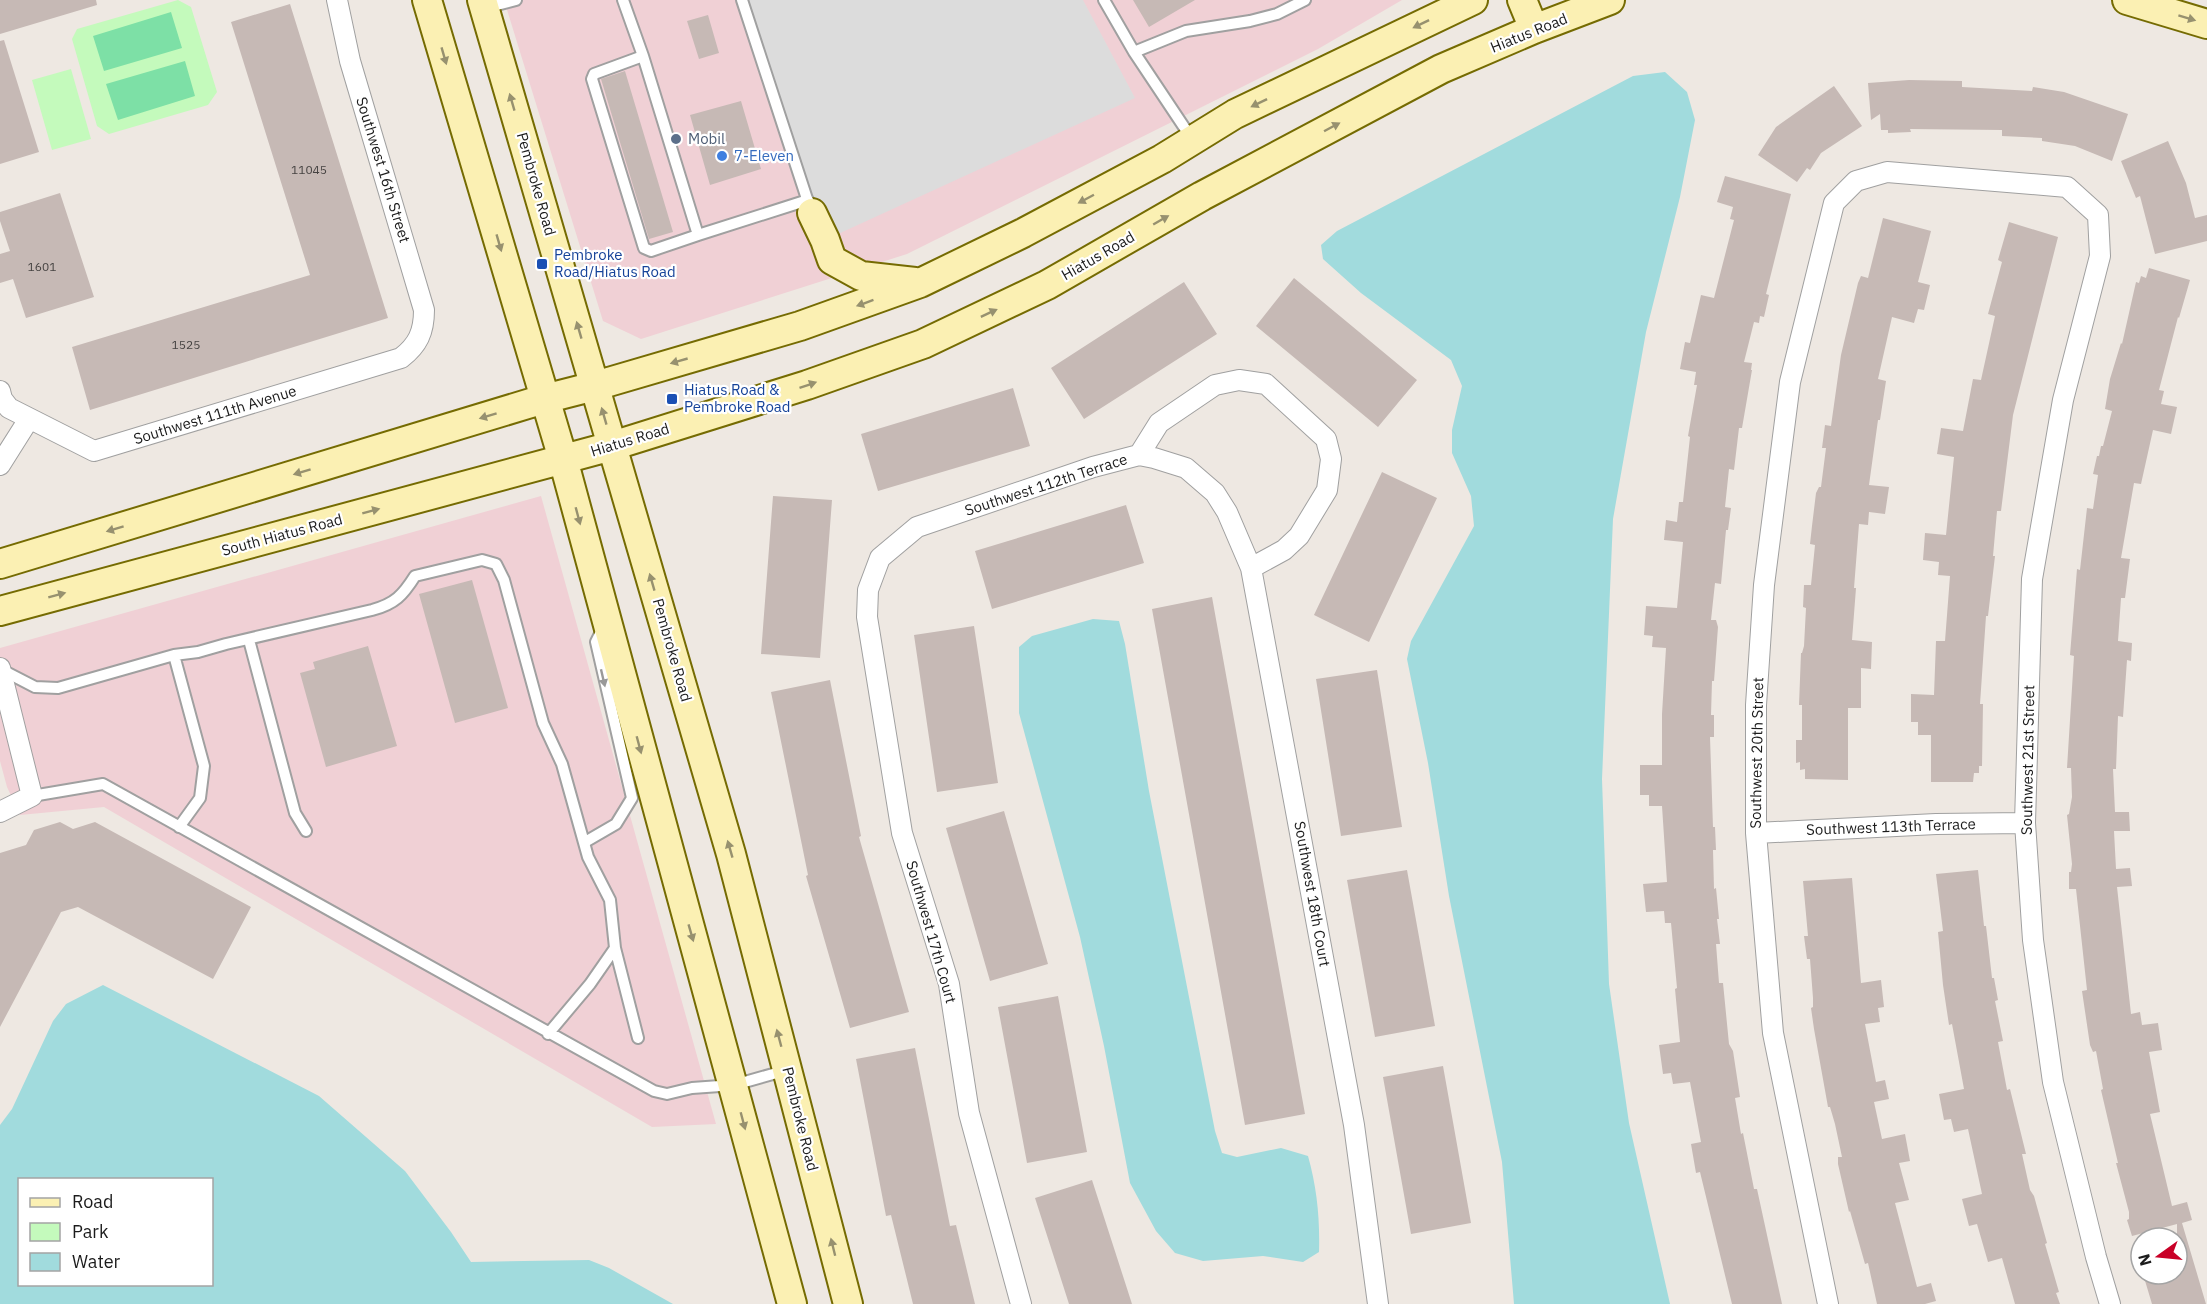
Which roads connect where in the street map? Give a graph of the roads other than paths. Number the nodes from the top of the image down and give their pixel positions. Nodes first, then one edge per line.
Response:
1 (337, 0) edge
2 (427, 0) edge
3 (516, 0) edge
4 (623, 0) edge
5 (742, 0) edge
6 (1104, 0) edge
7 (1305, 0) edge
8 (1473, 0) edge
9 (1522, 0) edge
10 (1610, 0) edge
11 (2127, 0) edge
12 (483, 4) edge
13 (2207, 24) edge
14 (1534, 29) junction
15 (1134, 52) junction
16 (643, 56) junction
17 (1192, 140) junction
18 (810, 207) junction
19 (2098, 215) joint
20 (699, 235) junction
21 (920, 283) junction
22 (420, 339) joint
23 (595, 386) junction
24 (544, 399) junction
25 (3, 400) edge
26 (29, 419) junction
27 (612, 446) junction
28 (1139, 455) junction
29 (563, 459) junction
30 (0, 465) edge
31 (1215, 493) joint
32 (880, 558) joint
33 (0, 564) edge
34 (1251, 568) junction
35 (0, 610) edge
36 (606, 622) junction
37 (249, 640) junction
38 (174, 655) junction
39 (0, 668) edge
40 (32, 796) junction
41 (0, 812) edge
42 (2025, 823) junction
43 (179, 827) junction
44 (306, 831) dead end
45 (1756, 833) junction
46 (585, 842) junction
47 (615, 948) junction
48 (548, 1034) junction
49 (638, 1038) dead end
50 (787, 1070) junction
51 (734, 1085) junction
52 (792, 1304) edge
53 (848, 1304) edge
54 (1021, 1304) edge
55 (1378, 1304) edge
56 (1828, 1304) edge
57 (2110, 1304) edge

1 - 22 street, Southwest 16th Street
2 -> 24 main road
3 - 12 lane
4 - 16 lane
5 - 18 lane
6 - 15 lane
7 - 15 lane
8 -> 17 main road
9 - 14 main road
10 - 14 main road, Hiatus Road
11 -> 13 main road
23 -> 12 main road, Pembroke Road
27 -> 14 main road, Hiatus Road
15 - 17 lane
16 - 20 lane
16 - 20 lane
17 -> 21 main road
18 - 20 lane
18 - 21 main road
19 - 42 street, Southwest 21st Street
19 - 45 street, Southwest 20th Street
21 -> 23 main road
22 - 26 street, Southwest 111th Avenue
23 - 24 main road
27 -> 23 main road, Pembroke Road
24 - 29 main road
24 -> 33 main road
25 - 26 street, Southwest 111th Avenue
26 - 30 street
27 - 29 main road, Hiatus Road
50 -> 27 main road, Pembroke Road
28 - 31 street, Southwest 112th Terrace
28 - 32 street, Southwest 112th Terrace
28 - 34 street
35 -> 29 main road, South Hiatus Road
29 -> 36 main road
31 - 34 street, Southwest 18th Court
32 - 54 street, Southwest 17th Court
34 - 55 street, Southwest 18th Court
36 -> 46 lane
36 -> 51 main road
37 - 38 lane
37 - 44 lane
37 - 46 lane
38 - 39 lane
38 - 43 lane
39 - 40 street
40 - 41 street
40 - 43 lane
42 - 45 street, Southwest 113th Terrace
42 - 57 street, Southwest 21st Street
43 - 48 lane
45 - 56 street, Southwest 20th Street
46 - 47 lane
47 - 48 lane
47 - 49 lane
48 - 51 lane
50 - 51 lane
53 -> 50 main road, Pembroke Road
51 -> 52 main road

